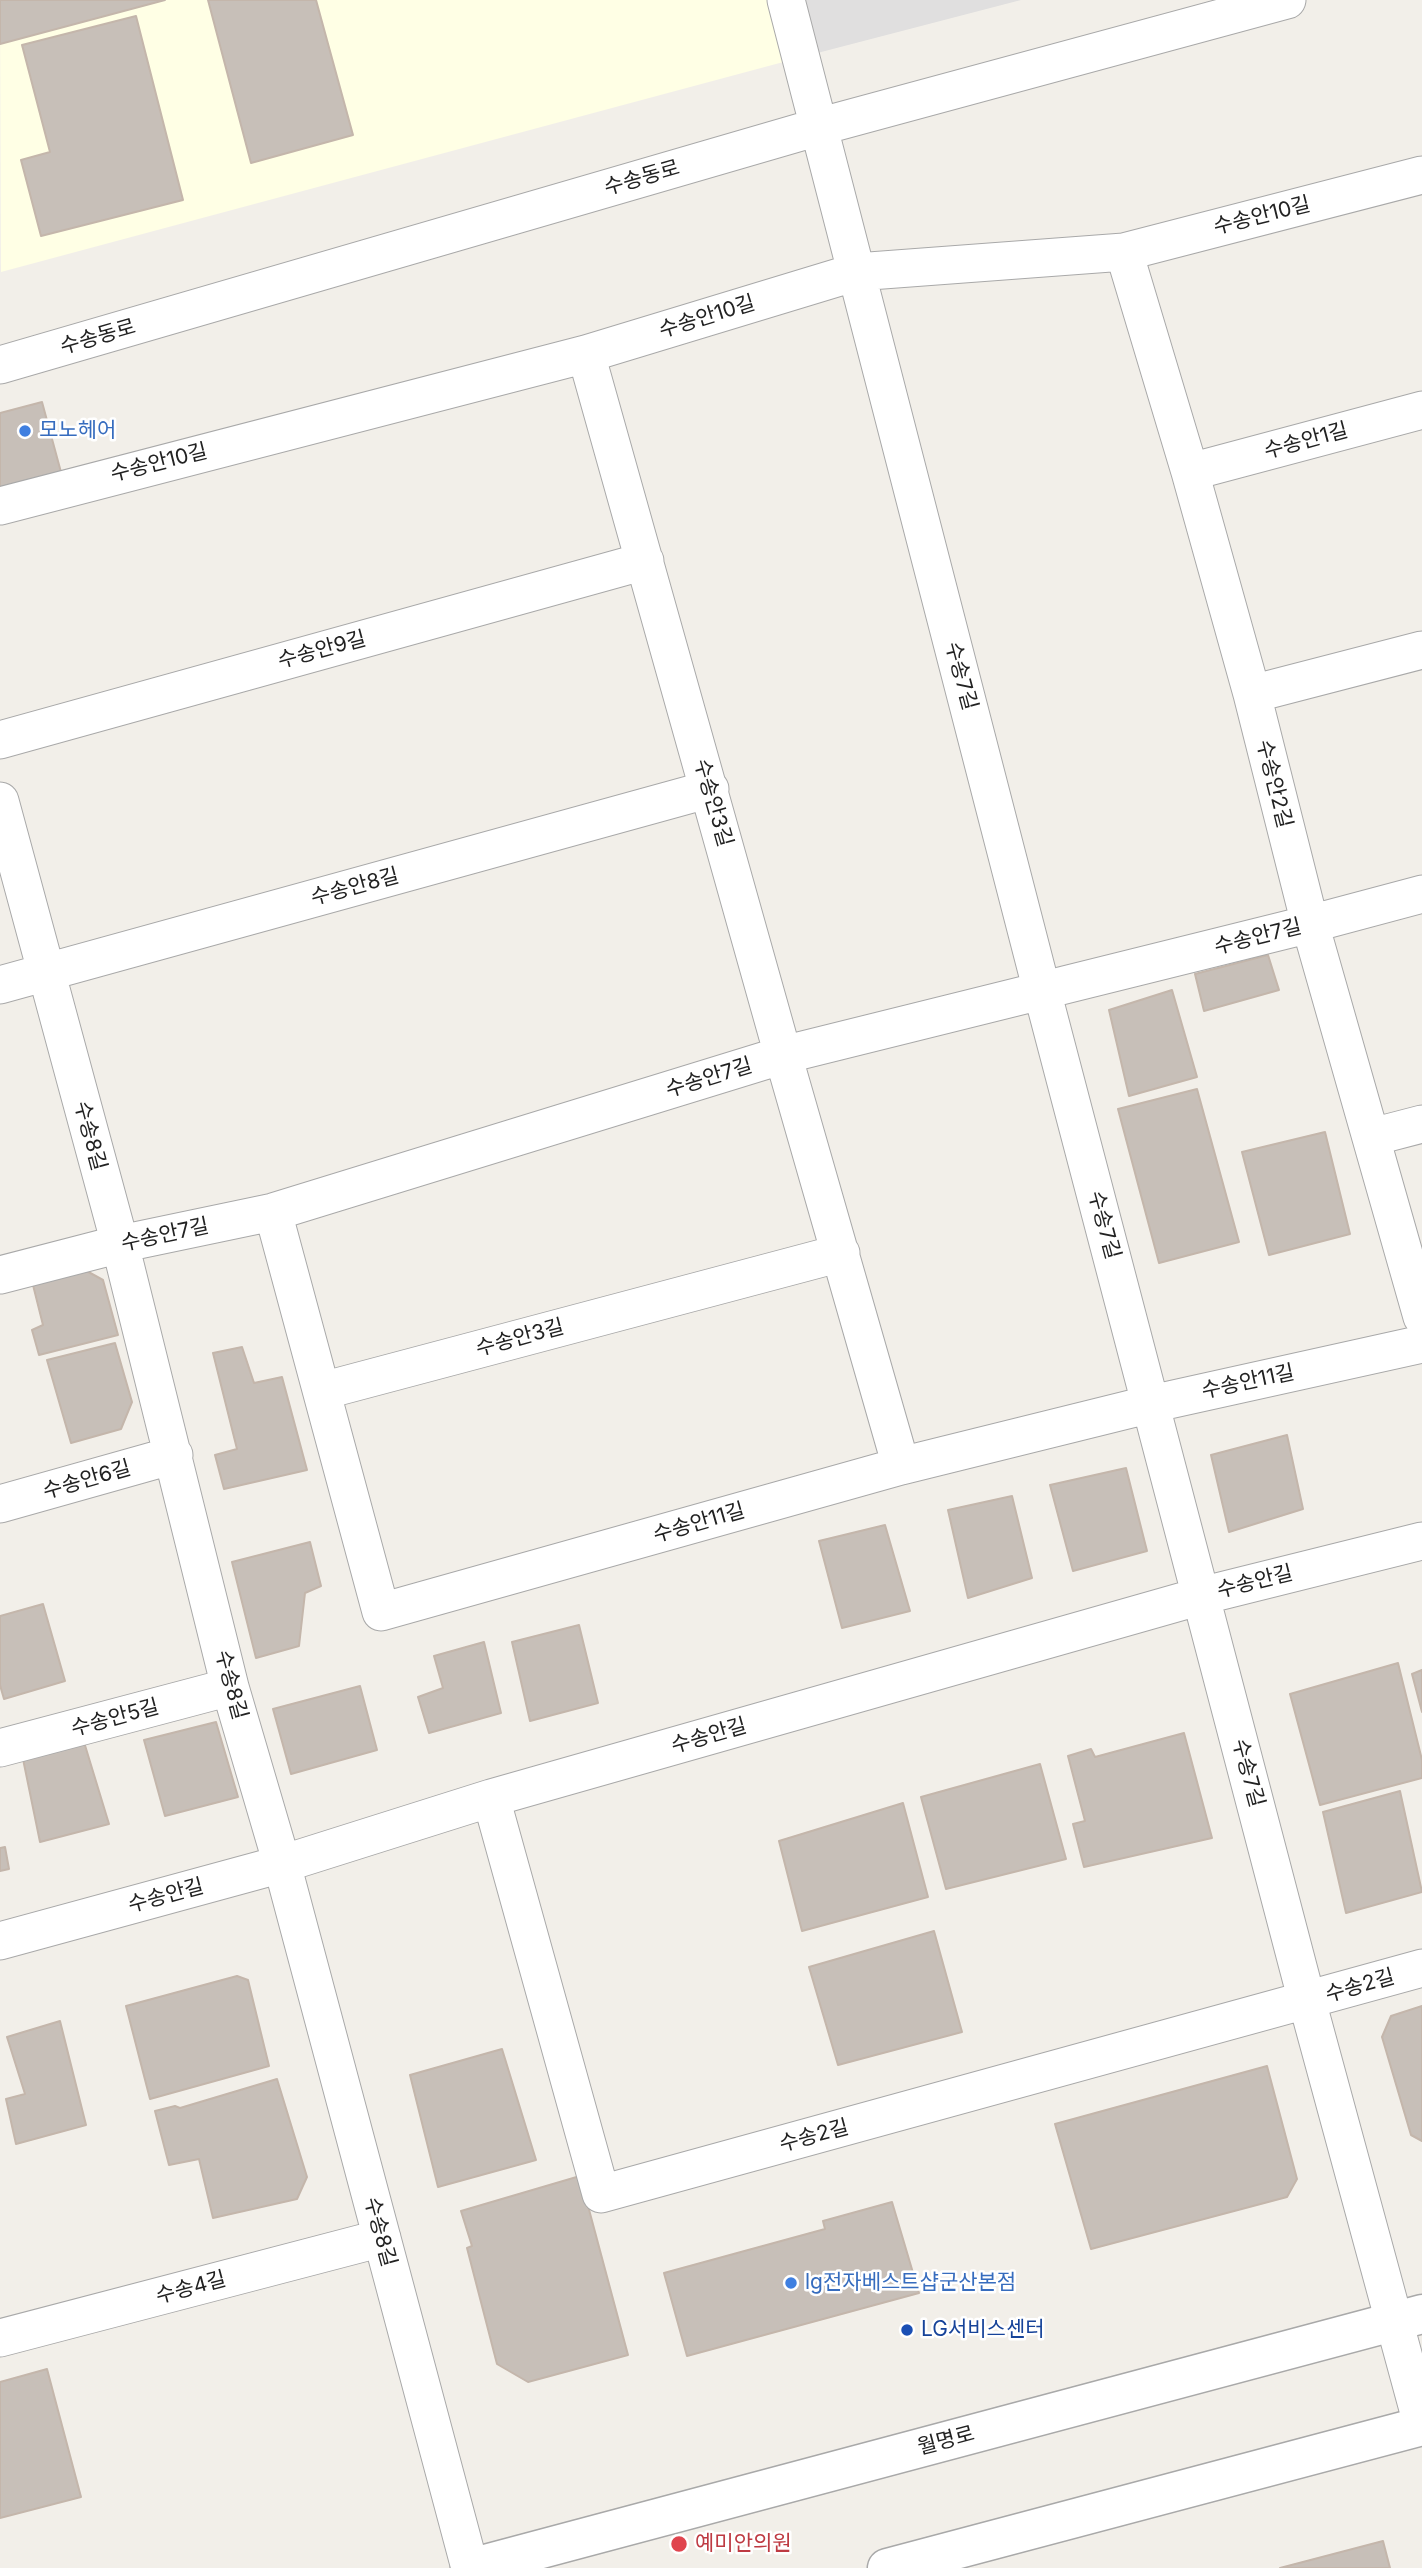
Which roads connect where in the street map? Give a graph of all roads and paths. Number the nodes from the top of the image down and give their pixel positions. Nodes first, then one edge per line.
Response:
1 (786, 0) edge
2 (1287, 0) edge
3 (818, 127) junction
4 (1422, 175) edge
5 (1124, 252) junction
6 (856, 272) junction
7 (586, 354) junction
8 (0, 365) edge
9 (1422, 410) edge
10 (1190, 472) junction
11 (0, 506) edge
12 (645, 561) junction
13 (1422, 650) edge
14 (1252, 694) junction
15 (0, 740) edge
16 (710, 789) junction
17 (0, 801) edge
18 (1422, 894) edge
19 (1310, 924) junction
20 (46, 973) junction
21 (0, 985) edge
22 (1042, 991) junction
23 (783, 1055) junction
24 (1422, 1124) edge
25 (1372, 1137) junction
26 (273, 1212) junction
27 (120, 1244) junction
28 (841, 1253) junction
29 (0, 1275) edge
30 (1422, 1317) edge
31 (1422, 1344) edge
32 (322, 1391) junction
33 (1151, 1404) junction
34 (174, 1455) junction
35 (901, 1466) junction
36 (0, 1504) edge
37 (1422, 1541) edge
38 (1201, 1596) junction
39 (230, 1688) junction
40 (0, 1748) edge
41 (491, 1798) junction
42 (282, 1864) junction
43 (0, 1941) edge
44 (1422, 1968) edge
45 (1307, 2001) junction
46 (382, 2238) junction
47 (1408, 2318) edge
48 (0, 2338) edge
49 (1422, 2425) edge
50 (470, 2568) edge
51 (887, 2568) edge

1 - 3 street, 수송7길
2 - 3 street, 수송동로
3 - 6 street, 수송7길
3 - 8 street, 수송동로
4 - 5 street, 수송안10길
5 - 6 street, 수송안10길
5 - 10 street, 수송안2길
6 - 7 street, 수송안10길
6 - 22 street, 수송7길
7 - 11 street, 수송안10길
7 - 12 street, 수송안3길
9 - 10 street, 수송안1길
10 - 14 street, 수송안2길
12 - 15 street, 수송안9길
12 - 16 street, 수송안3길
13 - 14 street
14 - 19 street, 수송안2길
16 - 20 street, 수송안8길
16 - 23 street, 수송안3길
17 - 20 street, 수송8길
18 - 19 street, 수송안7길
19 - 22 street, 수송안7길
19 - 25 street, 수송안2길
20 - 21 street, 수송안8길
20 - 27 street, 수송8길
22 - 23 street, 수송안7길
22 - 33 street, 수송7길
23 - 26 street, 수송안7길
23 - 28 street, 수송안3길
24 - 25 street
25 - 30 street, 수송안2길
26 - 27 street, 수송안7길
26 - 32 street, 수송안11길
27 - 29 street, 수송안7길
27 - 34 street, 수송8길
28 - 32 street, 수송안3길
28 - 35 street, 수송안3길
31 - 33 street, 수송안11길
32 - 35 street, 수송안11길
33 - 35 street, 수송안11길
33 - 38 street, 수송7길
34 - 36 street, 수송안6길
34 - 39 street, 수송8길
37 - 38 street, 수송안길
38 - 41 street, 수송안길
38 - 45 street, 수송7길
39 - 40 street, 수송안5길
39 - 42 street, 수송8길
41 - 42 street, 수송안길
41 - 45 street, 수송2길
42 - 43 street, 수송안길
42 - 46 street, 수송8길
44 - 45 street, 수송2길
45 - 47 street, 수송7길
46 - 48 street, 수송4길
46 - 50 street, 수송8길
47 - 49 street, 수송7길
47 - 50 street, 월명로
49 - 51 street

